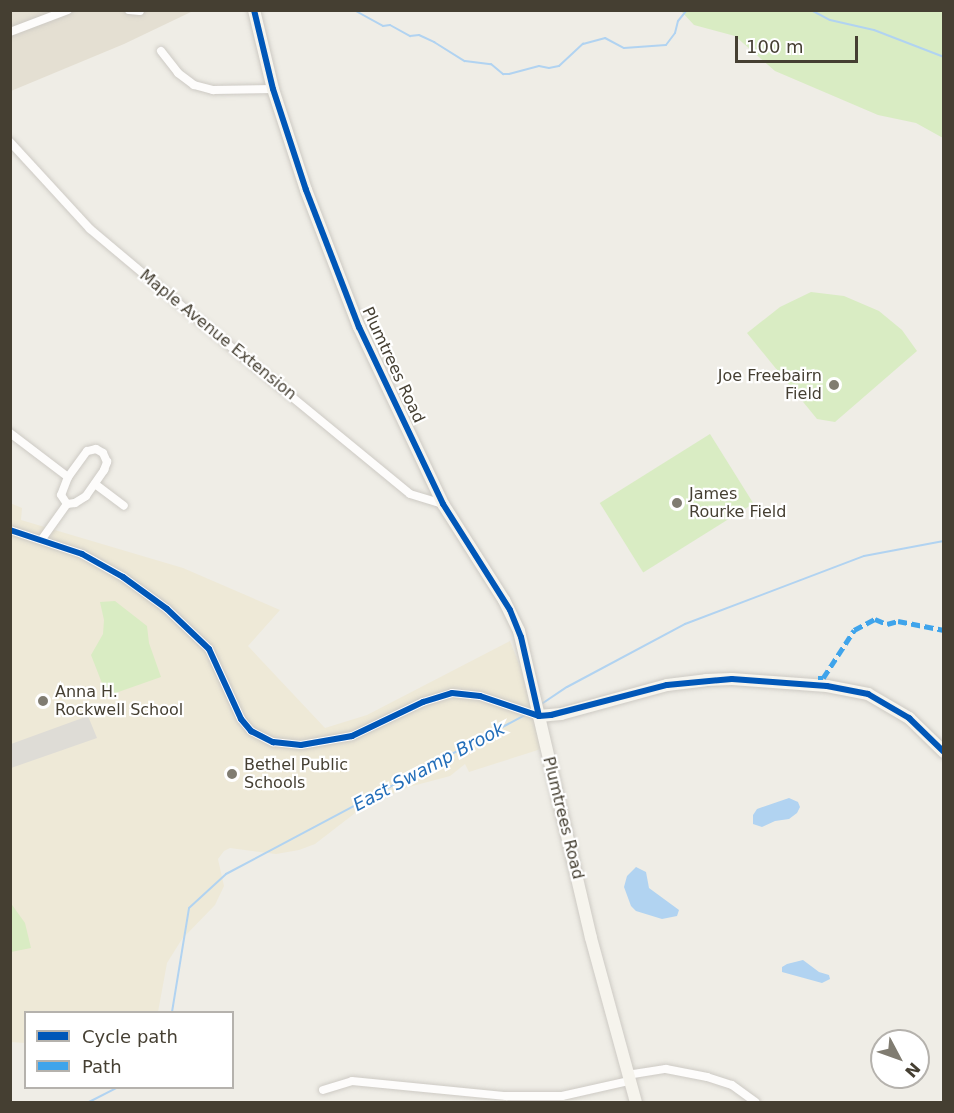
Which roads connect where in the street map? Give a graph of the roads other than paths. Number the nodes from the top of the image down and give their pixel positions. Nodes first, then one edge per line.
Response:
1 (68, 10) edge
2 (129, 10) edge
3 (254, 10) edge
4 (140, 11) edge
5 (10, 32) edge
6 (161, 51) dead end
7 (273, 89) junction
8 (10, 142) edge
9 (10, 433) edge
10 (68, 477) junction
11 (95, 484) junction
12 (67, 504) junction
13 (443, 504) junction
14 (124, 506) dead end
15 (10, 530) edge
16 (42, 539) junction
17 (538, 715) junction
18 (944, 752) edge
19 (628, 1078) junction
20 (323, 1090) dead end
21 (636, 1102) edge
22 (755, 1102) edge

1 - 5 street
2 - 4 street
3 - 7 main road, Plumtrees Road
6 - 7 street
7 - 13 main road, Plumtrees Road
8 - 13 street, Maple Avenue Extension
9 - 10 street
10 - 11 street
10 - 12 street
11 - 12 street
11 - 14 street
12 - 16 street
13 - 17 main road, Plumtrees Road
15 - 16 street
16 - 17 street
17 - 18 main road
17 - 19 main road, Plumtrees Road
19 - 20 street
19 - 21 main road, Plumtrees Road
19 - 22 street

